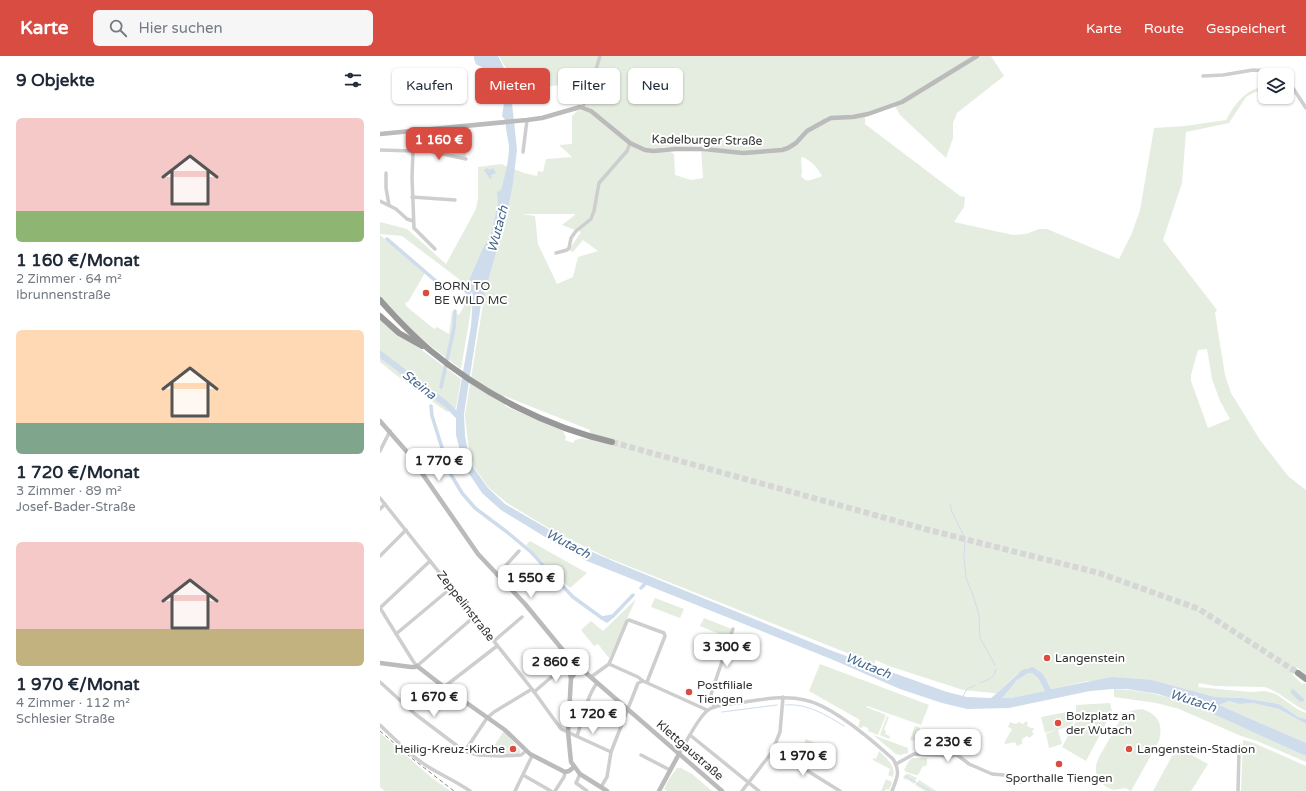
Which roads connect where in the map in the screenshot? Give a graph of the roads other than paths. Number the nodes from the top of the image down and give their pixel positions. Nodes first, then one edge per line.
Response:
1 (600, 56) edge
2 (977, 56) edge
3 (1258, 70) edge
4 (1203, 76) dead end
5 (1294, 90) edge
6 (583, 108) junction
7 (1306, 108) edge
8 (527, 120) junction
9 (414, 131) junction
10 (380, 134) edge
11 (630, 143) junction
12 (380, 150) edge
13 (414, 150) junction
14 (523, 152) dead end
15 (466, 159) dead end
16 (386, 173) dead end
17 (412, 197) junction
18 (455, 200) dead end
19 (380, 201) edge
20 (388, 205) junction
21 (413, 221) junction
22 (435, 249) dead end
23 (556, 253) dead end
24 (380, 300) edge
25 (381, 317) edge
26 (432, 352) junction
27 (380, 421) edge
28 (390, 432) junction
29 (612, 442) tunnel mouth
30 (380, 451) edge
31 (380, 498) edge
32 (385, 504) junction
33 (380, 509) edge
34 (406, 530) junction
35 (519, 551) dead end
36 (380, 556) edge
37 (430, 561) junction
38 (497, 575) junction
39 (451, 588) junction
40 (380, 608) edge
41 (475, 616) junction
42 (522, 617) dead end
43 (733, 629) dead end
44 (396, 634) junction
45 (494, 641) junction
46 (497, 646) junction
47 (565, 652) junction
48 (380, 663) edge
49 (568, 663) junction
50 (609, 664) junction
51 (417, 666) junction
52 (580, 668) junction
53 (1298, 673) tunnel mouth
54 (591, 677) junction
55 (571, 678) junction
56 (1306, 679) edge
57 (380, 682) edge
58 (645, 682) junction
59 (597, 683) junction
60 (444, 687) junction
61 (533, 690) junction
62 (783, 697) junction
63 (714, 707) junction
64 (628, 710) junction
65 (707, 710) junction
66 (488, 718) junction
67 (380, 725) edge
68 (568, 732) junction
69 (690, 735) junction
70 (577, 736) junction
71 (1240, 745) dead end
72 (465, 751) junction
73 (526, 751) junction
74 (611, 752) junction
75 (772, 752) junction
76 (679, 754) junction
77 (641, 755) dead end
78 (532, 756) junction
79 (896, 764) junction
80 (574, 767) junction
81 (670, 770) junction
82 (565, 772) junction
83 (523, 774) junction
84 (580, 774) junction
85 (1031, 777) dead end
86 (749, 783) junction
87 (601, 787) junction
88 (470, 791) edge
89 (515, 791) edge
90 (551, 791) edge
91 (555, 791) edge
92 (587, 791) edge
93 (607, 791) edge
94 (659, 791) edge
95 (722, 791) edge
96 (742, 791) edge
97 (758, 791) edge
98 (840, 791) edge
99 (892, 791) edge
100 (1238, 791) edge

1 - 6 street
2 - 11 main road, Kadelburger Straße
3 - 4 street
5 - 7 street
6 - 8 main road
6 - 11 main road, Kadelburger Straße
8 - 9 main road
8 - 14 street
9 - 10 main road
9 - 13 street
11 - 23 street
12 - 13 street
13 - 15 street
13 - 17 street
16 - 20 street
17 - 18 street
17 - 21 street
19 - 20 street
20 - 21 street
21 - 22 street
24 - 26 highway
25 - 26 highway
26 - 29 highway
27 - 28 main road, Klettgaustraße
28 - 30 street
28 - 38 main road, Klettgaustraße
31 - 32 street, Zeppelinstraße
32 - 33 street
32 - 34 street, Zeppelinstraße
34 - 36 street
34 - 37 street, Zeppelinstraße
35 - 38 street
37 - 39 street, Zeppelinstraße
37 - 40 street
38 - 47 main road, Klettgaustraße
39 - 41 street, Zeppelinstraße
39 - 44 street
40 - 44 street
41 - 45 street, Zeppelinstraße
41 - 51 street
42 - 45 street
43 - 63 street
44 - 51 street
45 - 46 street, Zeppelinstraße
46 - 60 street
46 - 61 street, Zeppelinstraße
47 - 49 main road
47 - 52 main road, Klettgaustraße
48 - 51 main road
49 - 55 main road
49 - 61 street
50 - 54 street
50 - 58 street
50 - 58 street
51 - 60 main road
52 - 54 main road, Klettgaustraße
52 - 55 main road
53 - 56 highway
54 - 59 main road, Klettgaustraße
55 - 68 main road
57 - 72 street
58 - 64 street
58 - 65 street
59 - 64 main road, Klettgaustraße
59 - 70 street
60 - 66 main road
61 - 66 street
61 - 68 street, Zeppelinstraße
62 - 63 street
62 - 75 street
62 - 79 street
63 - 65 street
64 - 74 street
64 - 76 main road, Klettgaustraße
65 - 69 street
66 - 72 street
66 - 73 main road
67 - 88 street
68 - 70 street, Zeppelinstraße
68 - 80 main road
69 - 76 street
69 - 86 street
70 - 74 street, Zeppelinstraße
71 - 100 street
72 - 73 street
73 - 78 main road
74 - 87 street
75 - 86 street
75 - 98 street
76 - 81 main road
76 - 95 main road, Klettgaustraße
77 - 81 street
78 - 82 main road
78 - 83 street
79 - 85 street
79 - 99 street
80 - 82 main road
80 - 84 main road
81 - 94 main road
82 - 91 street
83 - 89 street
83 - 90 street
84 - 87 main road
84 - 92 street
86 - 96 street
86 - 97 street
87 - 93 main road

